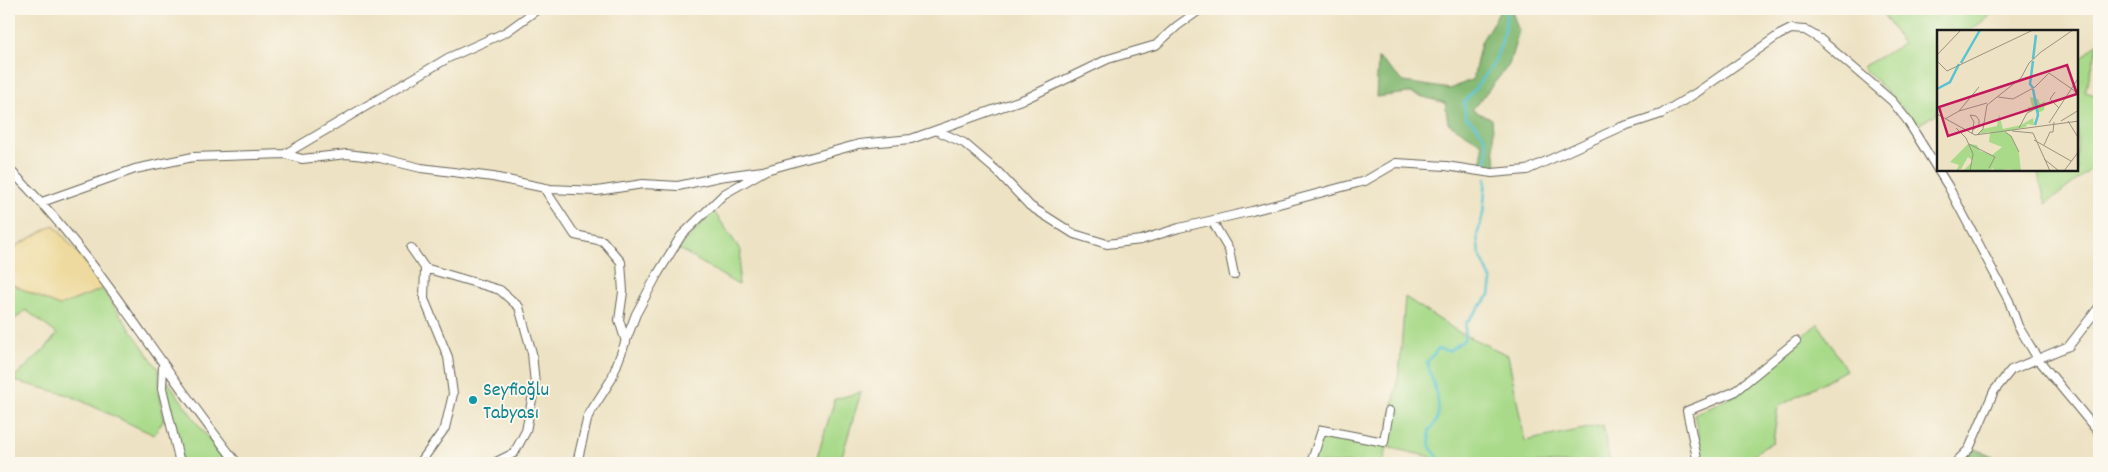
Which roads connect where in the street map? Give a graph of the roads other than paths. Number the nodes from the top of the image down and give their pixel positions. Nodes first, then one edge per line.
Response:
1 (538, 9) edge
2 (1201, 9) edge
3 (938, 131) junction
4 (285, 154) junction
5 (9, 170) edge
6 (766, 170) junction
7 (1937, 170) edge
8 (1938, 171) edge
9 (544, 188) junction
10 (42, 202) junction
11 (1212, 220) junction
12 (410, 248) dead end
13 (425, 268) junction
14 (1234, 275) dead end
15 (2099, 307) edge
16 (626, 342) junction
17 (1796, 342) dead end
18 (2038, 359) junction
19 (163, 365) junction
20 (1390, 411) dead end
21 (2099, 433) edge
22 (180, 463) edge
23 (236, 463) edge
24 (420, 463) edge
25 (494, 463) edge
26 (577, 463) edge
27 (1310, 463) edge
28 (1698, 463) edge
29 (1955, 463) edge

1 - 4 street
2 - 3 street
3 - 6 street
3 - 11 street
4 - 9 street
4 - 10 street
5 - 10 street
6 - 9 street
6 - 16 street
7 - 11 street
8 - 18 street
9 - 16 street
10 - 19 street
11 - 14 street
12 - 13 street
13 - 24 street
13 - 25 street
15 - 18 street
16 - 26 street
17 - 28 street
18 - 21 street
18 - 29 street
19 - 22 street
19 - 23 street
20 - 27 street

